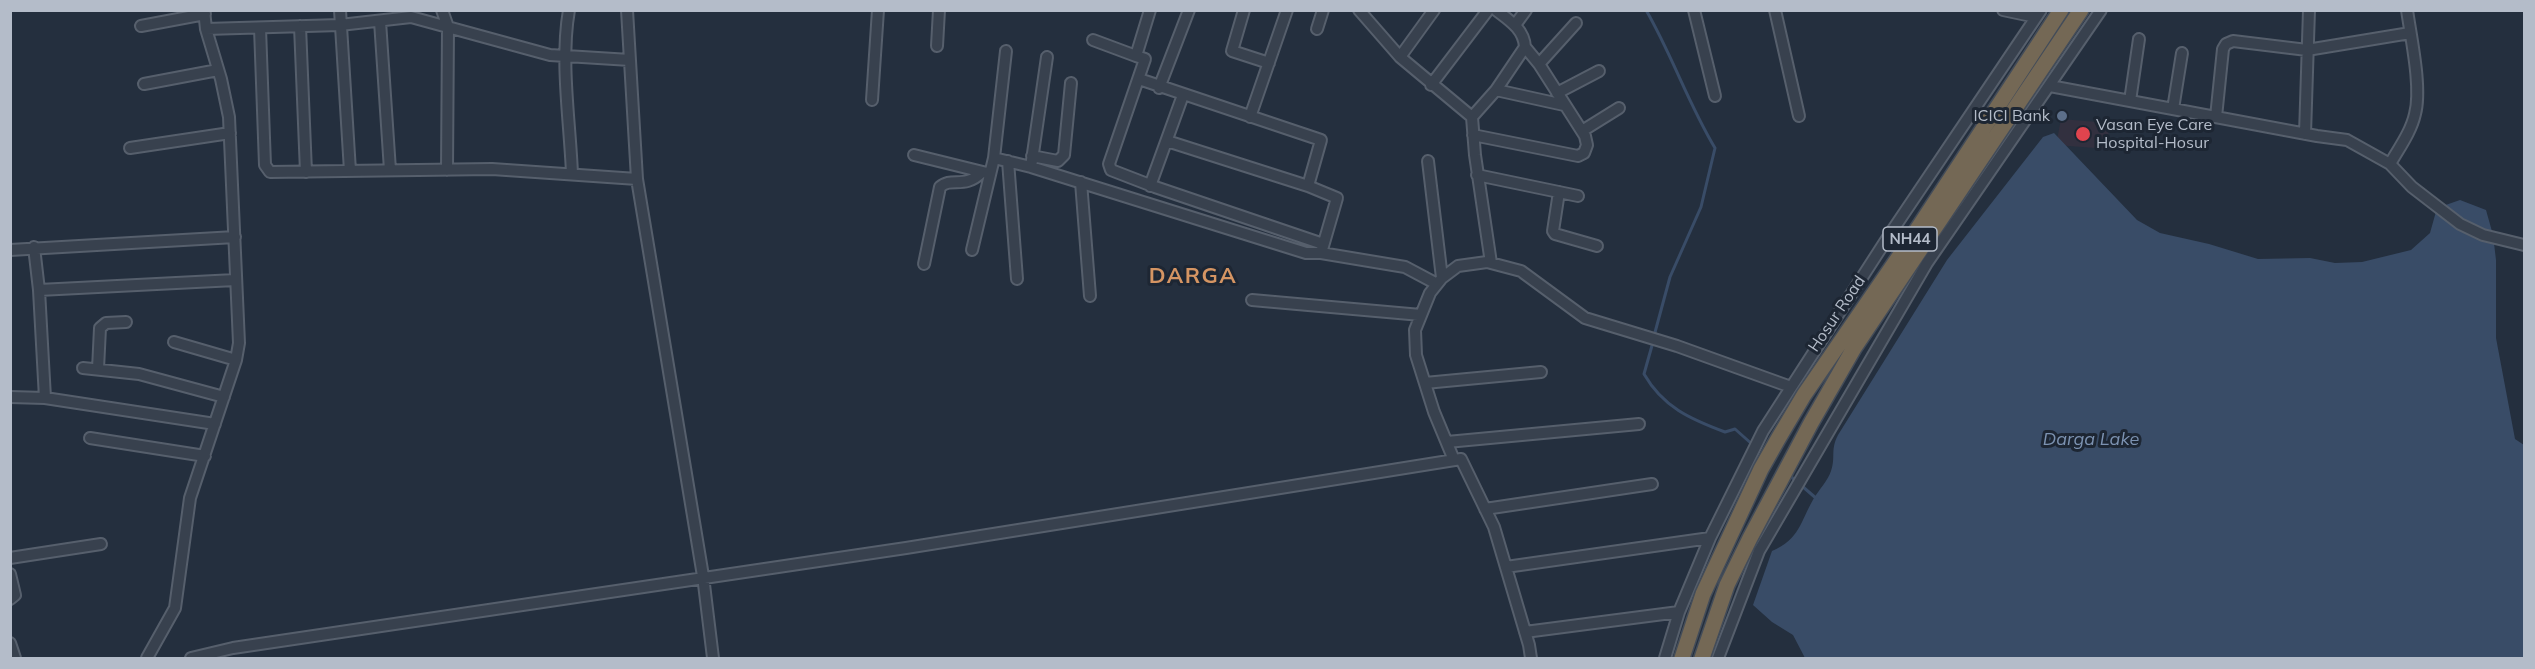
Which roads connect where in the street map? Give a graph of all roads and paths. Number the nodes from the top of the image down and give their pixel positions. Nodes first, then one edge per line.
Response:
1 (340, 10) edge
2 (442, 10) edge
3 (569, 10) edge
4 (627, 10) edge
5 (878, 10) edge
6 (939, 10) edge
7 (1150, 10) edge
8 (1189, 10) edge
9 (1244, 10) edge
10 (1287, 10) edge
11 (1323, 10) edge
12 (1359, 10) edge
13 (1434, 10) edge
14 (1488, 10) edge
15 (1496, 10) edge
16 (1526, 10) edge
17 (1694, 10) edge
18 (1775, 10) edge
19 (2003, 10) edge
20 (2061, 10) edge
21 (2081, 10) edge
22 (2101, 10) edge
23 (2309, 10) edge
24 (2407, 10) edge
25 (204, 12) edge
26 (414, 14) edge
27 (2039, 14) edge
28 (1370, 15) edge
29 (380, 21) junction
30 (1576, 23) dead end
31 (340, 25) junction
32 (1515, 25) junction
33 (141, 26) dead end
34 (300, 26) junction
35 (448, 27) junction
36 (260, 28) junction
37 (206, 29) junction
38 (1317, 29) dead end
39 (2410, 33) junction
40 (2139, 39) dead end
41 (1092, 40) dead end
42 (937, 45) dead end
43 (1525, 47) junction
44 (2307, 50) junction
45 (1006, 51) dead end
46 (2182, 53) dead end
47 (566, 56) junction
48 (1136, 56) junction
49 (1047, 57) dead end
50 (1400, 57) junction
51 (630, 60) junction
52 (1269, 63) junction
53 (1539, 64) junction
54 (218, 70) junction
55 (1599, 71) dead end
56 (1139, 80) junction
57 (1071, 83) dead end
58 (144, 84) dead end
59 (1431, 85) junction
60 (2050, 86) junction
61 (1159, 88) junction
62 (1496, 90) junction
63 (1557, 93) junction
64 (1183, 96) junction
65 (1714, 96) dead end
66 (872, 100) dead end
67 (2130, 100) junction
68 (1564, 105) junction
69 (1619, 108) dead end
70 (2173, 109) junction
71 (1799, 116) dead end
72 (1250, 117) junction
73 (1472, 117) junction
74 (2216, 117) junction
75 (1581, 131) junction
76 (230, 133) junction
77 (2305, 134) junction
78 (1473, 135) junction
79 (1167, 141) junction
80 (130, 148) dead end
81 (914, 155) dead end
82 (994, 158) junction
83 (1008, 161) junction
84 (1032, 161) junction
85 (1428, 161) dead end
86 (2390, 164) junction
87 (390, 170) junction
88 (447, 170) junction
89 (350, 171) junction
90 (306, 172) junction
91 (986, 173) junction
92 (572, 174) junction
93 (1477, 175) junction
94 (637, 179) junction
95 (1081, 182) junction
96 (1150, 186) junction
97 (1308, 186) junction
98 (1559, 192) junction
99 (1578, 196) dead end
100 (235, 237) junction
101 (2524, 245) edge
102 (1597, 246) dead end
103 (34, 247) junction
104 (1322, 249) junction
105 (10, 250) edge
106 (972, 250) dead end
107 (1491, 263) junction
108 (924, 264) dead end
109 (1017, 279) dead end
110 (235, 280) junction
111 (1439, 281) junction
112 (39, 290) junction
113 (1090, 296) dead end
114 (1252, 300) dead end
115 (1421, 315) junction
116 (126, 322) dead end
117 (174, 342) dead end
118 (236, 360) junction
119 (83, 368) dead end
120 (98, 369) junction
121 (1541, 372) dead end
122 (1425, 383) junction
123 (1791, 387) junction
124 (10, 397) edge
125 (224, 397) junction
126 (45, 398) junction
127 (215, 424) junction
128 (1639, 424) dead end
129 (90, 438) dead end
130 (1447, 442) junction
131 (205, 456) junction
132 (1454, 460) junction
133 (1652, 484) dead end
134 (1485, 510) junction
135 (1710, 538) junction
136 (101, 544) dead end
137 (10, 558) edge
138 (1506, 567) junction
139 (10, 574) edge
140 (703, 576) junction
141 (10, 599) edge
142 (1679, 612) junction
143 (1525, 632) junction
144 (10, 643) edge
145 (15, 658) edge
146 (147, 658) edge
147 (191, 658) edge
148 (713, 658) edge
149 (1531, 658) edge
150 (1665, 658) edge
151 (1682, 658) edge
152 (1702, 658) edge
153 (1718, 658) edge

1 - 31 street
2 - 35 street
3 - 47 street
4 - 51 street
5 - 66 street
6 - 42 street
7 - 48 street
8 - 61 street
9 - 52 street
10 - 52 street
11 - 38 street
12 - 28 street
13 - 50 street
14 - 59 street
15 - 32 street
16 - 32 street
17 - 65 street
18 - 71 street
19 - 27 street
20 - 151 highway, Hosur Road / NH44
21 - 152 highway, Hosur Road / NH44
22 - 60 street
23 - 44 street
24 - 39 street
25 - 33 street
25 - 37 street
26 - 29 street
26 - 35 street
27 - 123 street
28 - 50 street
29 - 31 street
29 - 87 street
30 - 53 street
31 - 34 street
31 - 89 street
32 - 43 street
34 - 36 street
34 - 90 street
35 - 47 street
35 - 88 street
36 - 37 street
36 - 90 street
37 - 54 street
39 - 44 street
39 - 86 street
40 - 67 street
41 - 48 street
43 - 53 street
43 - 62 street
44 - 74 street
44 - 77 street
45 - 82 street
46 - 70 street
47 - 51 street
47 - 92 street
48 - 56 street
49 - 84 street
50 - 59 street
51 - 94 street
52 - 72 street
53 - 63 street
54 - 58 street
54 - 76 street
55 - 63 street
56 - 61 street
56 - 96 street
57 - 84 street
59 - 73 street
60 - 67 street
60 - 153 street
61 - 64 street
62 - 68 street
62 - 73 street
63 - 68 street
64 - 72 street
64 - 79 street
67 - 70 street
68 - 75 street
69 - 75 street
70 - 74 street
72 - 97 street
73 - 78 street
74 - 77 street
75 - 78 street
76 - 80 street
76 - 100 street
77 - 86 street
78 - 93 street
79 - 96 street
79 - 97 street
81 - 91 street
82 - 83 street
82 - 91 street
83 - 84 street
83 - 109 street
84 - 95 street
85 - 111 street
86 - 101 street
87 - 88 street
87 - 89 street
88 - 92 street
89 - 90 street
91 - 106 street
91 - 108 street
92 - 94 street
93 - 98 street
93 - 107 street
94 - 140 street
95 - 104 street
95 - 113 street
96 - 104 street
97 - 104 street
98 - 99 street
98 - 102 street
100 - 103 street
100 - 110 street
103 - 105 street
103 - 112 street
104 - 111 street
107 - 111 street
107 - 123 street
110 - 112 street
110 - 118 street
111 - 115 street
112 - 126 street
114 - 115 street
115 - 122 street
116 - 120 street
117 - 118 street
118 - 125 street
119 - 120 street
120 - 125 street
121 - 122 street
122 - 130 street
123 - 135 street
124 - 126 street
125 - 127 street
126 - 127 street
127 - 131 street
128 - 130 street
129 - 131 street
130 - 132 street
131 - 146 street
132 - 134 street
132 - 140 street
133 - 134 street
134 - 138 street
135 - 138 street
135 - 142 street
136 - 137 street
138 - 143 street
139 - 141 street
140 - 147 street
140 - 148 street
142 - 143 street
142 - 150 street
143 - 149 street
144 - 145 street

